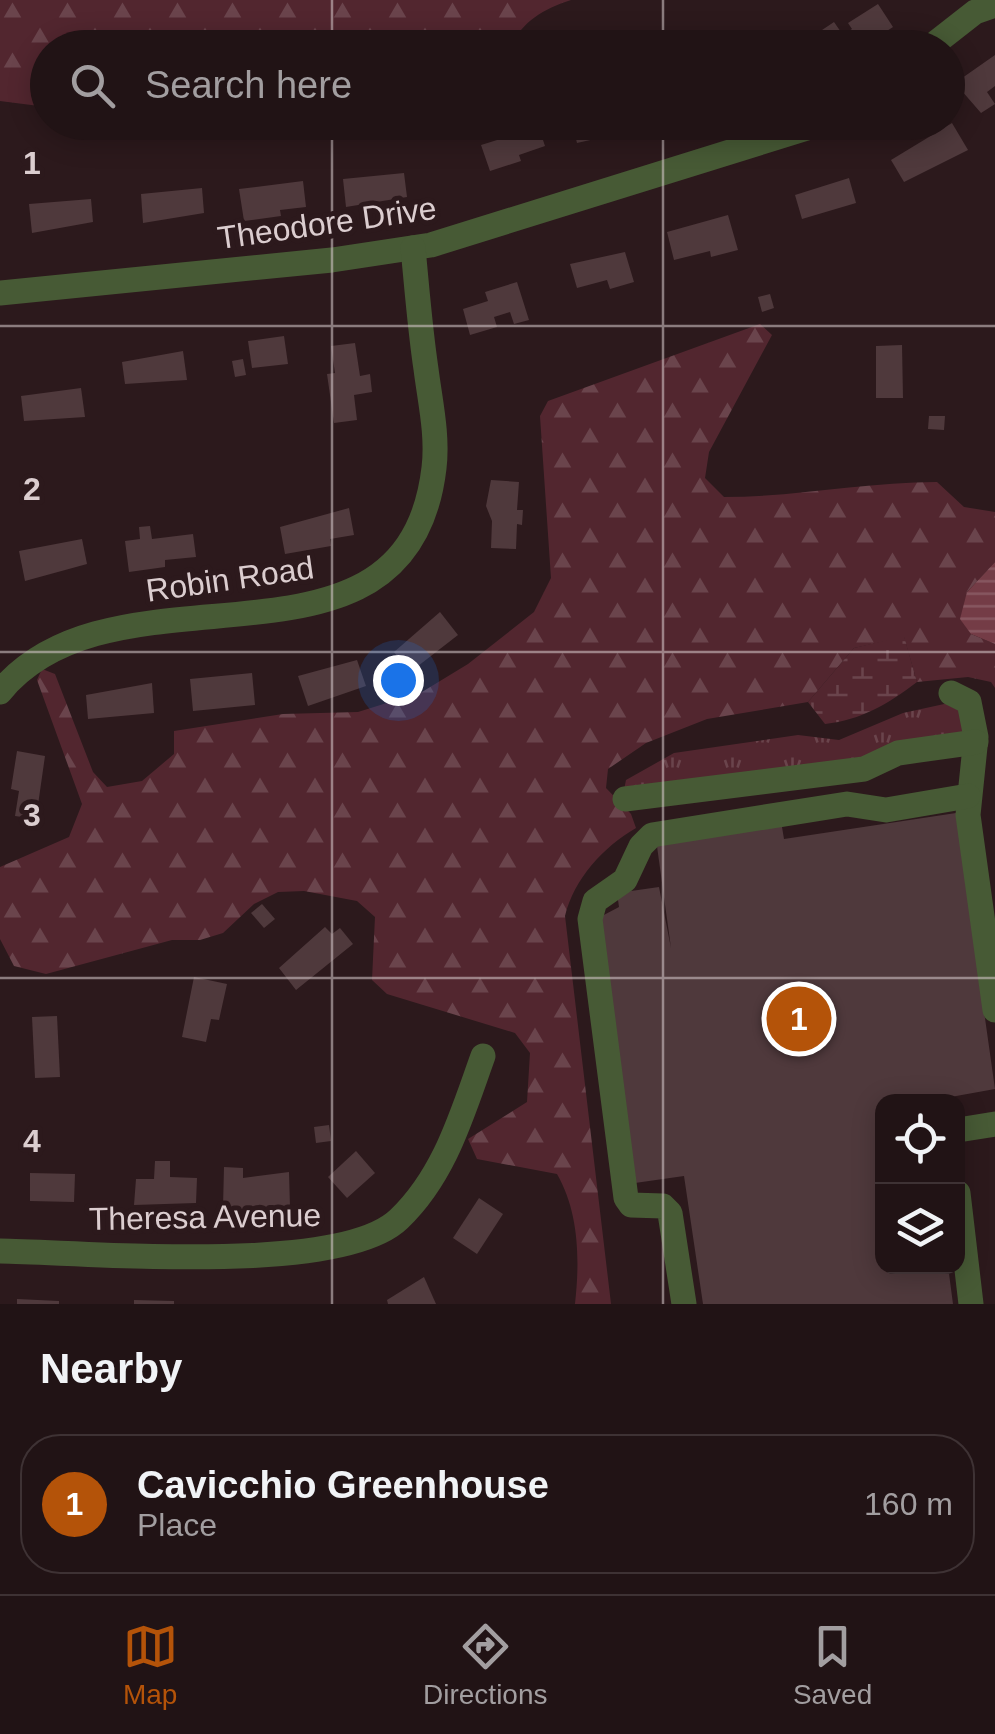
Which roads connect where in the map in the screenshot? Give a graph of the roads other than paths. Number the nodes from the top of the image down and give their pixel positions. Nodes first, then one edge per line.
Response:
1 (995, 4) edge
2 (952, 30) edge
3 (767, 140) edge
4 (413, 248) junction
5 (0, 293) edge
6 (0, 692) edge
7 (951, 693) dead end
8 (976, 742) junction
9 (968, 796) junction
10 (626, 799) dead end
11 (995, 1010) edge
12 (483, 1056) dead end
13 (995, 1124) edge
14 (965, 1129) edge
15 (0, 1251) edge
16 (965, 1253) edge
17 (684, 1304) edge
18 (971, 1304) edge

1 - 2 street
3 - 4 street, Theodore Drive
4 - 5 street, Theodore Drive
4 - 6 street, Robin Road
7 - 8 street
8 - 9 street
8 - 10 street
9 - 11 street
9 - 17 street
12 - 15 street, Theresa Avenue
13 - 14 street
16 - 18 street

